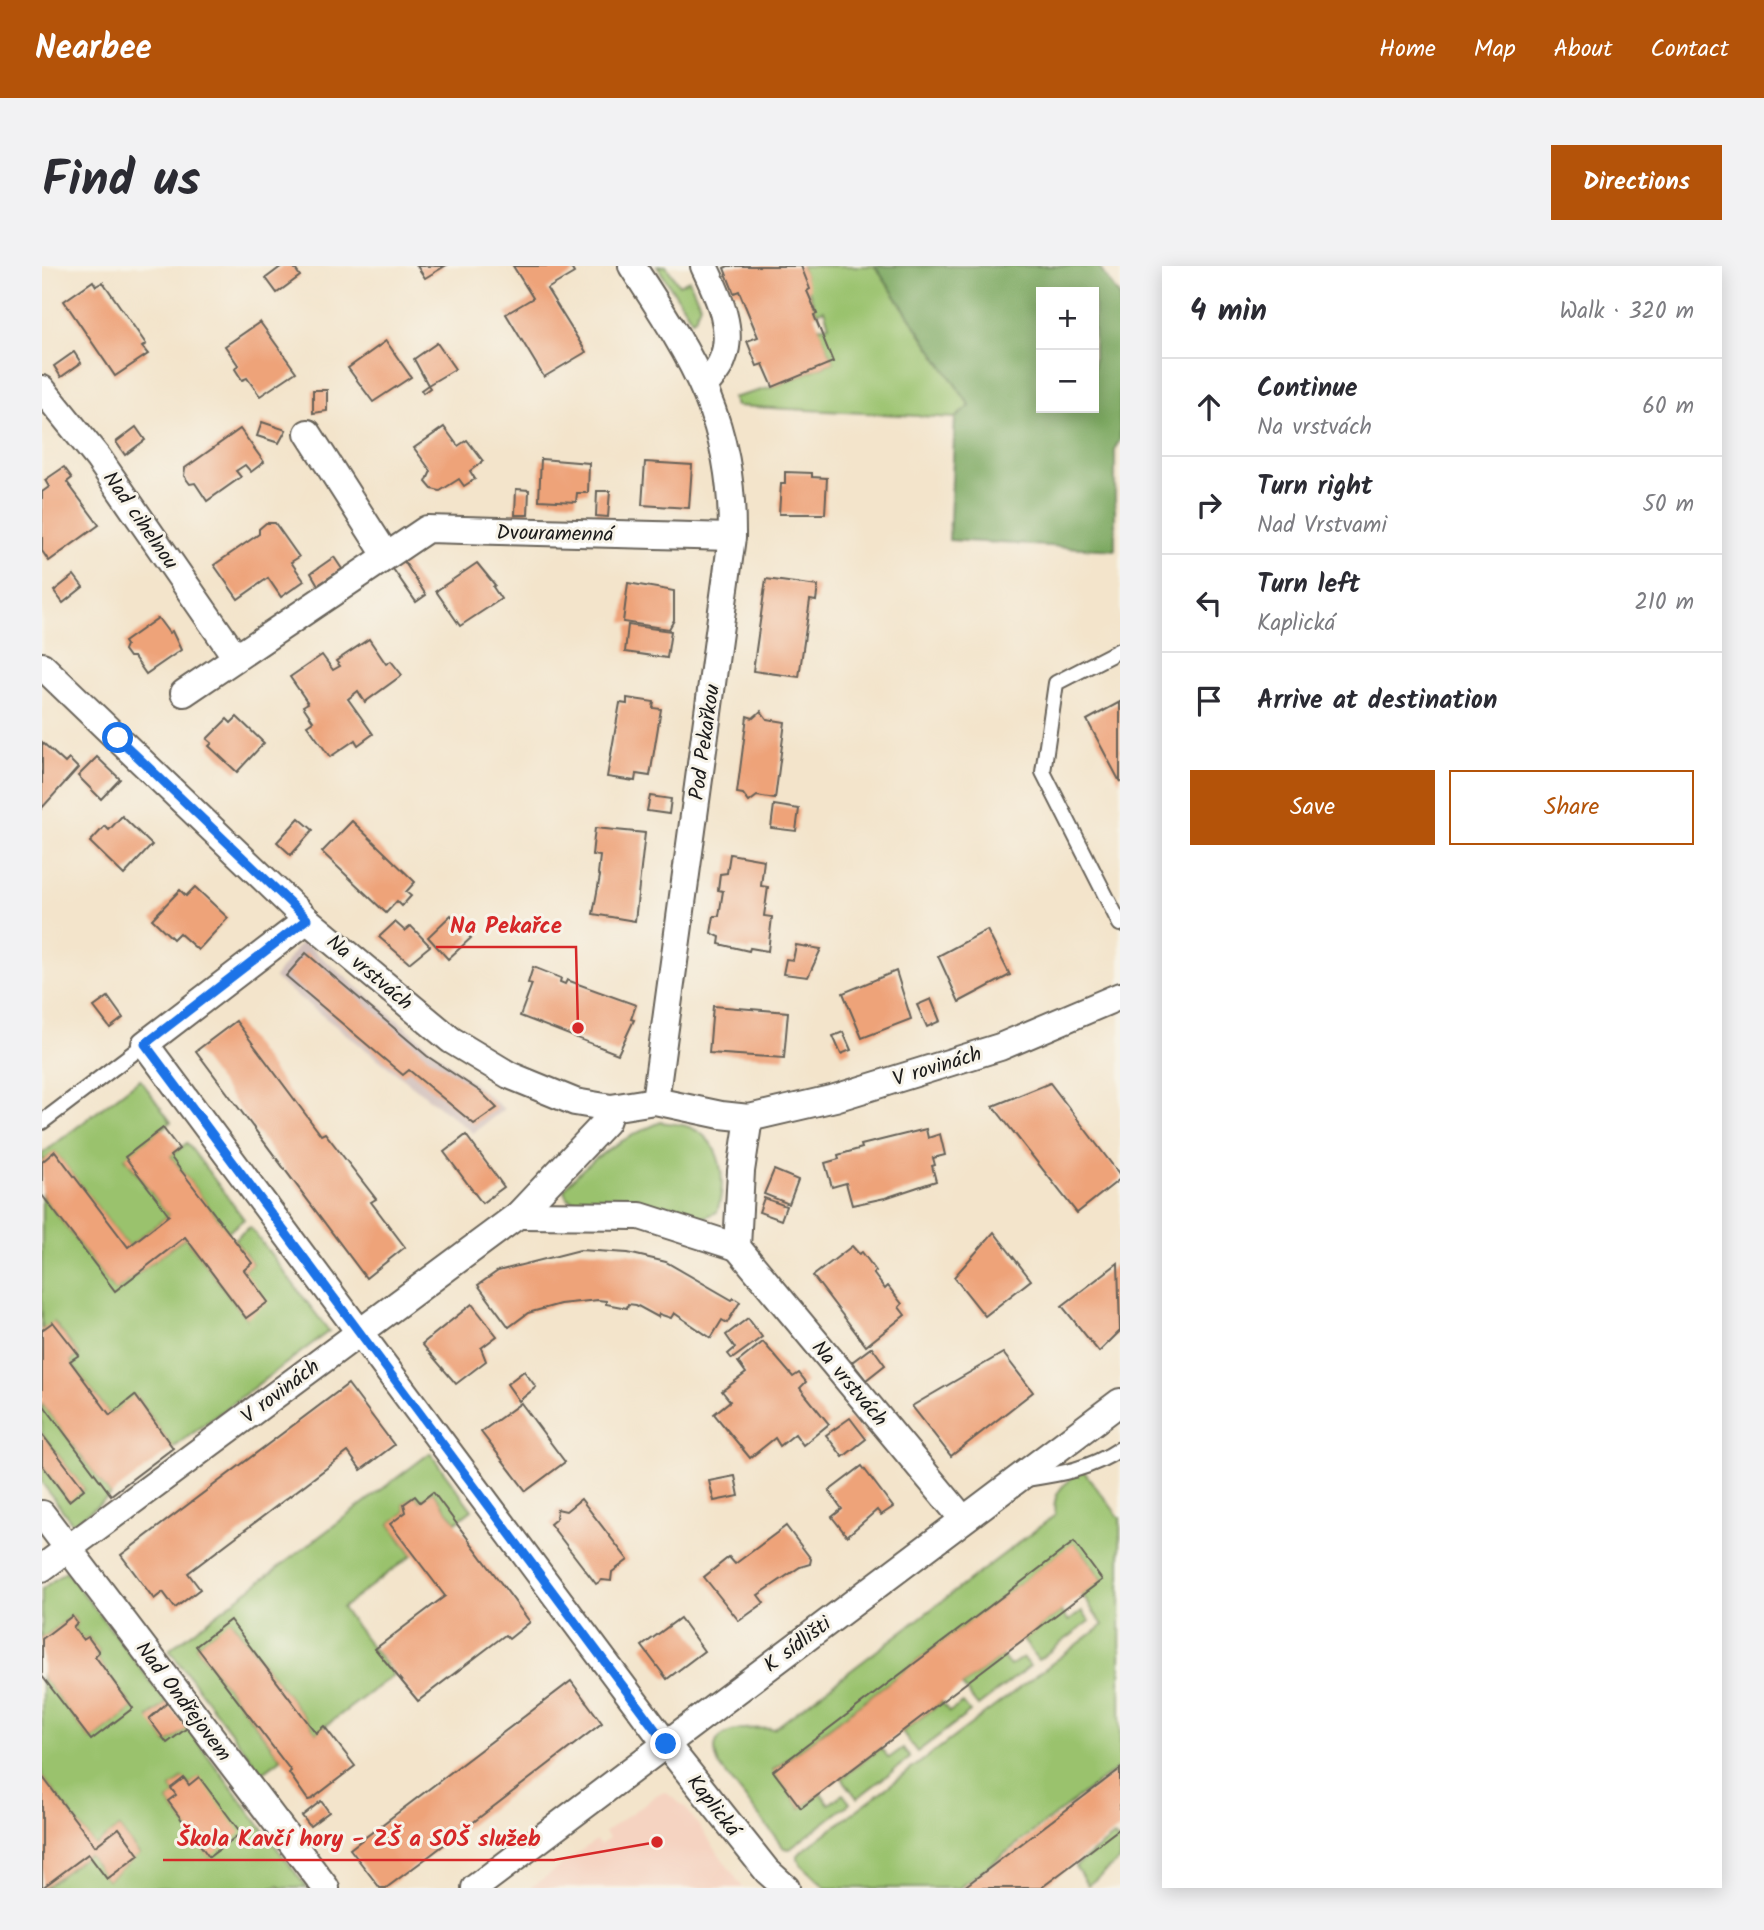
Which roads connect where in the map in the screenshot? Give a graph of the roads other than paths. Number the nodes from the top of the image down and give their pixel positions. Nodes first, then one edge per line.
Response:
1 (632, 266) edge
2 (704, 266) edge
3 (704, 386) junction
4 (42, 390) edge
5 (308, 433) dead end
6 (732, 537) junction
7 (386, 555) junction
8 (1120, 650) edge
9 (234, 656) junction
10 (42, 666) edge
11 (184, 693) dead end
12 (307, 919) junction
13 (1120, 924) edge
14 (1120, 996) edge
15 (145, 1044) junction
16 (655, 1101) junction
17 (611, 1108) junction
18 (749, 1118) junction
19 (42, 1122) edge
20 (518, 1215) junction
21 (737, 1247) junction
22 (359, 1332) junction
23 (1120, 1402) edge
24 (1120, 1448) edge
25 (1017, 1480) junction
26 (42, 1514) edge
27 (963, 1519) junction
28 (68, 1549) junction
29 (42, 1568) edge
30 (666, 1744) junction
31 (326, 1888) edge
32 (475, 1888) edge
33 (786, 1888) edge

1 - 3 street, Pod Pekařkou
2 - 3 street
3 - 6 street, Pod Pekařkou
4 - 9 street, Nad cihelnou
5 - 7 street
6 - 7 street, Dvouramenná
6 - 16 street, Pod Pekařkou
7 - 9 street, Dvouramenná
8 - 13 lane
9 - 11 street, Dvouramenná
10 - 12 street, Na vrstvách
12 - 15 street
12 - 17 street, Na vrstvách
14 - 18 street, V rovinách
15 - 19 lane
15 - 22 street, Kaplická
16 - 17 street, V rovinách
16 - 18 street, V rovinách
17 - 20 street, V rovinách
18 - 21 street
20 - 21 street
20 - 22 street, V rovinách
21 - 27 street, Na vrstvách
22 - 28 street, V rovinách
22 - 30 street, Kaplická
23 - 25 street, K sídlišti
24 - 25 lane
25 - 27 street, K sídlišti
26 - 28 street, Nad Ondřejovem
27 - 30 street, K sídlišti
28 - 29 street, V rovinách
28 - 31 street, Nad Ondřejovem
30 - 32 street, K sídlišti
30 - 33 street, Kaplická

